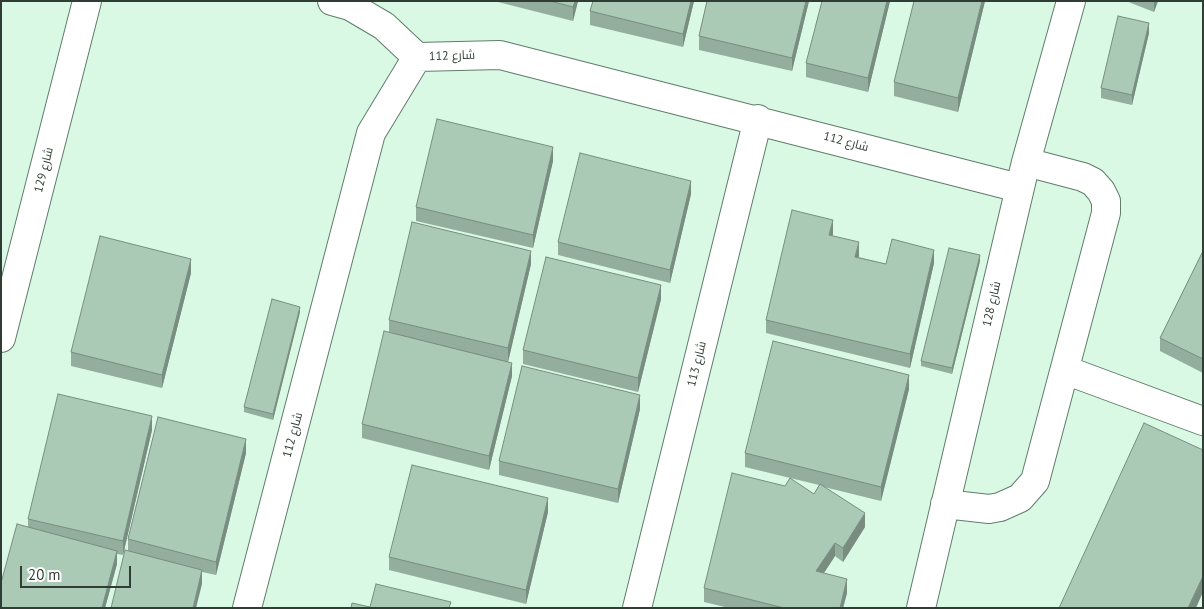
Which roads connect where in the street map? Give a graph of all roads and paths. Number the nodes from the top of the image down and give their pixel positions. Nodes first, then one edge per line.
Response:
1 (87, 1) edge
2 (332, 1) edge
3 (1071, 1) edge
4 (417, 57) junction
5 (758, 119) junction
6 (1026, 162) junction
7 (1019, 188) junction
8 (1, 338) edge
9 (1065, 370) junction
10 (1203, 421) edge
11 (945, 504) junction
12 (247, 608) edge
13 (637, 608) edge
14 (921, 608) edge

1 - 8 street, شارع 129
2 - 4 street
3 - 6 street, شارع 128
4 - 5 street, شارع 112
4 - 12 street, شارع 112
5 - 7 street, شارع 112
5 - 13 street, شارع 113
6 - 7 street, شارع 128
6 - 9 street
7 - 11 street, شارع 128
9 - 10 street
9 - 11 street
11 - 14 street, شارع 128

